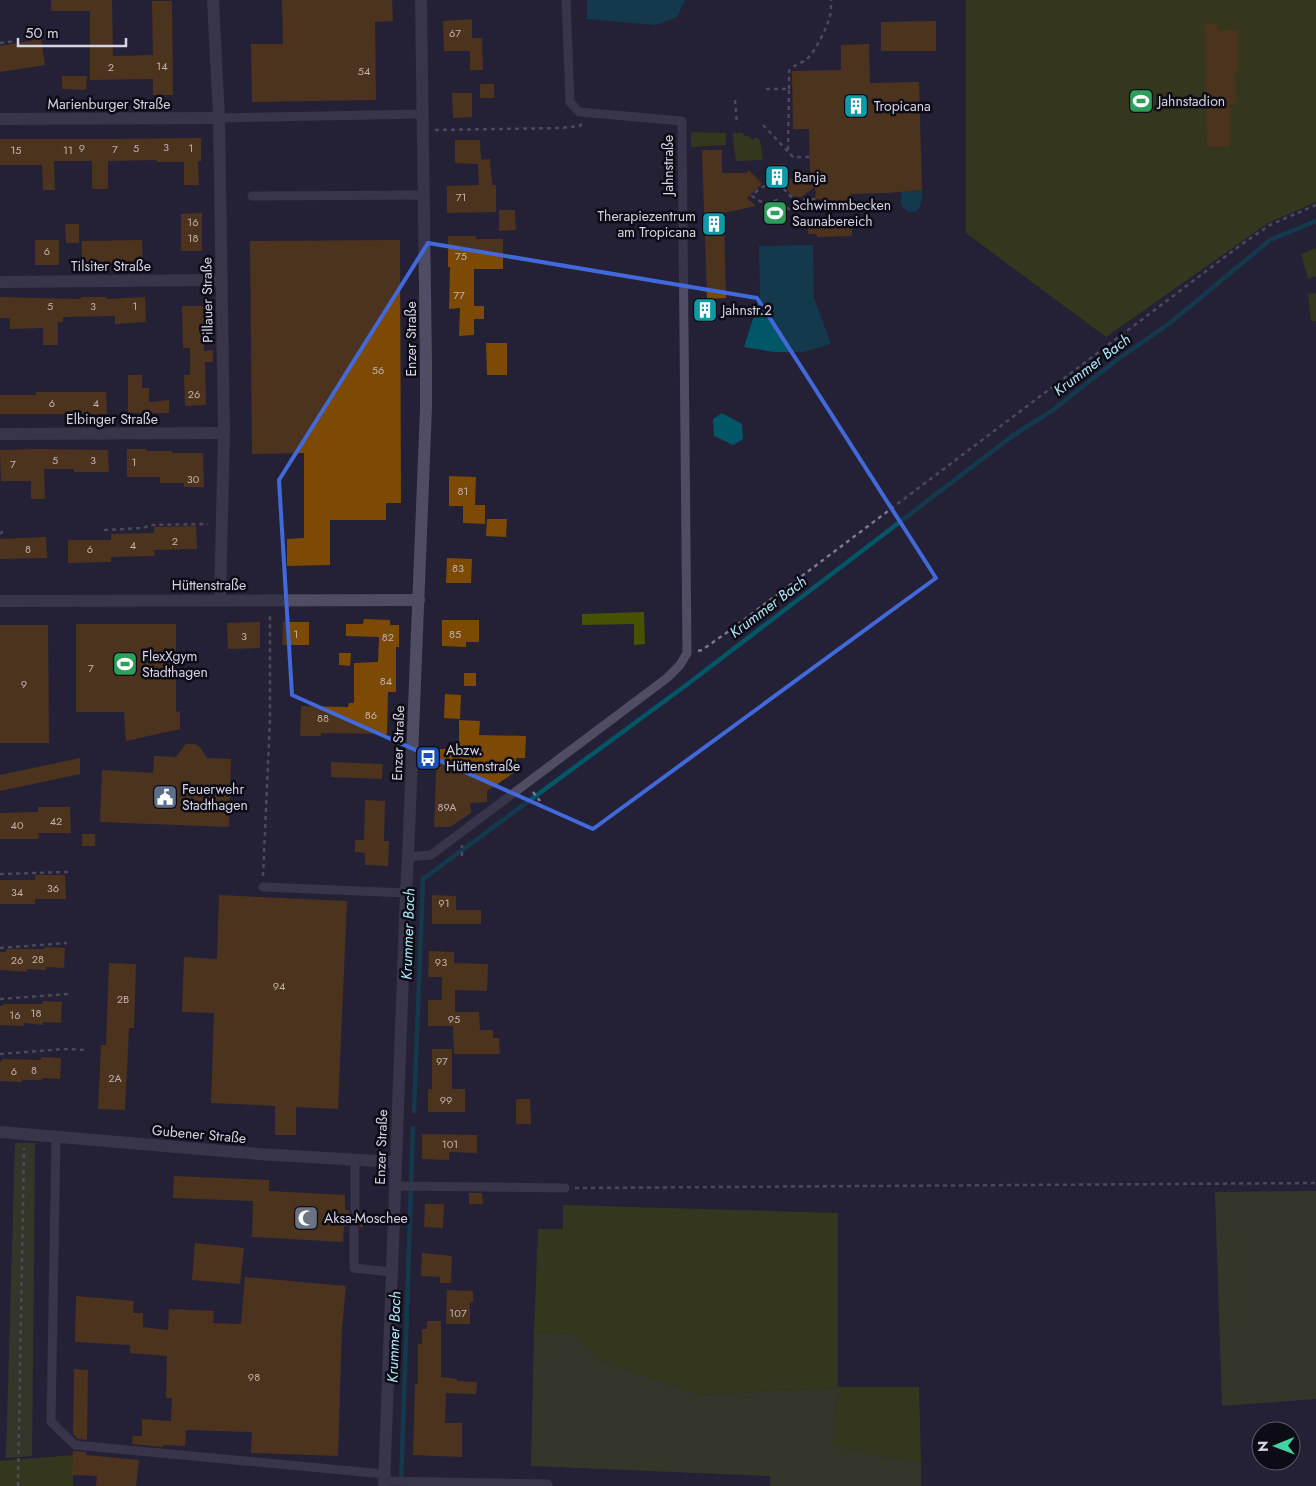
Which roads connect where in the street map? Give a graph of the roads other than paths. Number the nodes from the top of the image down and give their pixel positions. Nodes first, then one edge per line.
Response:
1 (213, 0) edge
2 (421, 0) edge
3 (566, 0) edge
4 (423, 114) junction
5 (219, 118) junction
6 (0, 119) edge
7 (424, 195) junction
8 (252, 196) dead end
9 (222, 280) junction
10 (0, 282) edge
11 (224, 433) junction
12 (0, 434) edge
13 (220, 600) junction
14 (419, 600) junction
15 (0, 601) edge
16 (408, 857) junction
17 (263, 886) road end
18 (406, 893) junction
19 (0, 1132) edge
20 (56, 1136) junction
21 (355, 1160) junction
22 (395, 1162) junction
23 (394, 1186) junction
24 (565, 1188) road end
25 (354, 1210) dead end
26 (354, 1227) dead end
27 (392, 1272) junction
28 (390, 1481) edge
29 (548, 1486) edge

1 - 5 street, Pillauer Straße
2 - 4 street, Enzer Straße
3 - 16 lane, Jahnstraße
4 - 5 lane
4 - 7 street, Enzer Straße
5 - 6 street, Marienburger Straße
5 - 9 street, Pillauer Straße
7 - 8 lane
7 - 14 street, Enzer Straße
9 - 10 street, Tilsiter Straße
9 - 11 street, Pillauer Straße
11 - 12 street, Elbinger Straße
11 - 13 street, Pillauer Straße
13 - 14 street, Hüttenstraße
13 - 15 street, Hüttenstraße
14 - 16 street, Enzer Straße
16 - 18 street, Enzer Straße
17 - 18 lane
18 - 22 street, Enzer Straße
19 - 20 street, Gubener Straße
20 - 21 street, Gubener Straße
20 - 28 lane
21 - 22 street, Gubener Straße
21 - 25 lane
22 - 23 street, Enzer Straße
23 - 24 lane
23 - 27 street, Enzer Straße
26 - 27 lane
27 - 28 street, Enzer Straße
28 - 29 lane

